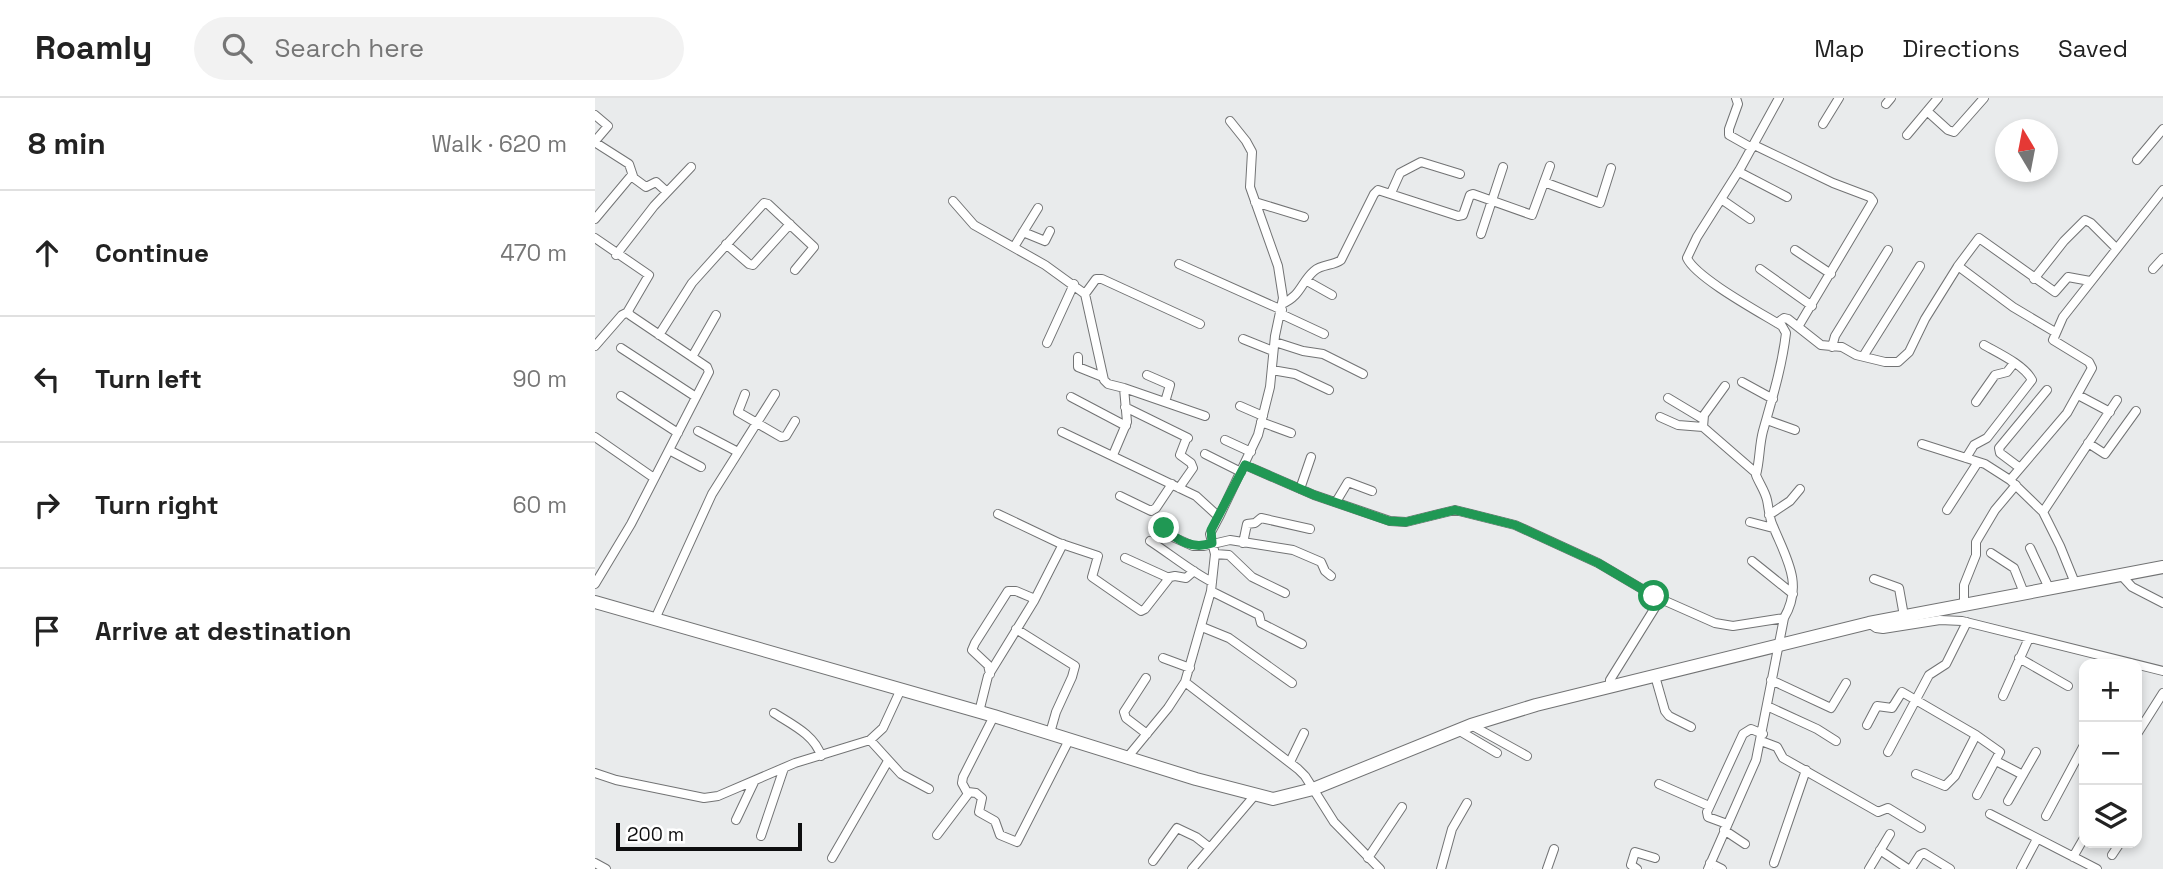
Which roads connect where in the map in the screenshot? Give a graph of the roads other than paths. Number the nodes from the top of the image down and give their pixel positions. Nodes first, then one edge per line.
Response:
1 (1736, 98) edge
2 (1779, 98) edge
3 (1839, 98) edge
4 (1938, 98) edge
5 (1984, 98) edge
6 (1927, 111) junction
7 (595, 115) edge
8 (1230, 121) dead end
9 (1823, 124) dead end
10 (2163, 129) edge
11 (1907, 135) dead end
12 (1753, 147) junction
13 (2137, 160) dead end
14 (1550, 166) dead end
15 (691, 167) dead end
16 (1503, 167) dead end
17 (1611, 168) dead end
18 (1739, 172) junction
19 (1460, 174) dead end
20 (633, 176) junction
21 (1544, 182) junction
22 (2163, 190) edge
23 (667, 192) junction
24 (1391, 193) junction
25 (1787, 197) dead end
26 (1721, 199) junction
27 (1492, 200) junction
28 (953, 201) dead end
29 (1255, 202) junction
30 (1038, 208) dead end
31 (1304, 217) dead end
32 (595, 219) edge
33 (1750, 219) dead end
34 (790, 223) junction
35 (1050, 231) dead end
36 (1023, 232) junction
37 (1481, 234) dead end
38 (595, 238) edge
39 (726, 244) junction
40 (1014, 247) junction
41 (2116, 248) junction
42 (1795, 250) dead end
43 (1888, 250) dead end
44 (617, 255) junction
45 (2163, 258) edge
46 (1179, 264) dead end
47 (1920, 266) dead end
48 (1958, 266) junction
49 (1760, 269) dead end
50 (2154, 269) dead end
51 (795, 270) dead end
52 (1831, 274) junction
53 (2034, 279) junction
54 (1307, 281) junction
55 (2091, 281) junction
56 (1074, 284) junction
57 (1085, 294) junction
58 (1332, 295) dead end
59 (1812, 306) junction
60 (1282, 309) junction
61 (628, 312) junction
62 (716, 314) dead end
63 (1777, 323) junction
64 (1200, 324) dead end
65 (1798, 327) junction
66 (2055, 332) junction
67 (1324, 334) dead end
68 (659, 335) junction
69 (1243, 339) dead end
70 (1047, 343) dead end
71 (1985, 345) dead end
72 (595, 346) edge
73 (1274, 347) junction
74 (1832, 347) junction
75 (621, 348) dead end
76 (1864, 355) junction
77 (1078, 356) dead end
78 (692, 357) junction
79 (2014, 363) junction
80 (1272, 370) junction
81 (1363, 374) dead end
82 (1147, 375) dead end
83 (1103, 377) junction
84 (1742, 382) dead end
85 (1725, 386) dead end
86 (1124, 388) junction
87 (1329, 390) dead end
88 (2047, 390) dead end
89 (745, 394) dead end
90 (775, 394) dead end
91 (2078, 395) junction
92 (621, 396) dead end
93 (696, 397) junction
94 (1071, 397) dead end
95 (1668, 398) dead end
96 (1773, 399) junction
97 (2117, 400) dead end
98 (1165, 402) junction
99 (1976, 402) dead end
100 (1240, 406) dead end
101 (1125, 407) junction
102 (2136, 411) dead end
103 (2110, 412) junction
104 (1205, 415) dead end
105 (1660, 417) dead end
106 (1262, 419) junction
107 (1767, 420) junction
108 (795, 421) dead end
109 (757, 423) junction
110 (1703, 423) junction
111 (1126, 426) junction
112 (1795, 430) dead end
113 (698, 431) dead end
114 (1062, 432) dead end
115 (678, 433) junction
116 (1291, 433) dead end
117 (595, 437) edge
118 (1225, 440) dead end
119 (2088, 443) junction
120 (1922, 444) dead end
121 (669, 450) junction
122 (738, 452) junction
123 (1251, 452) junction
124 (1206, 454) dead end
125 (1113, 455) junction
126 (1311, 457) dead end
127 (1966, 458) junction
128 (1978, 462) junction
129 (701, 467) dead end
130 (1243, 468) junction
131 (2021, 468) junction
132 (1756, 472) junction
133 (654, 478) junction
134 (2013, 482) junction
135 (1176, 486) junction
136 (1300, 489) junction
137 (1800, 489) dead end
138 (1372, 491) dead end
139 (1120, 496) dead end
140 (1336, 502) junction
141 (1947, 510) dead end
142 (2043, 512) junction
143 (998, 514) dead end
144 (1769, 515) junction
145 (1219, 517) junction
146 (1750, 522) dead end
147 (1157, 524) dead end
148 (1773, 528) junction
149 (1310, 529) dead end
150 (1150, 541) dead end
151 (1212, 543) junction
152 (1243, 543) junction
153 (1063, 544) junction
154 (2030, 548) dead end
155 (1991, 553) dead end
156 (1215, 554) junction
157 (1125, 558) dead end
158 (1752, 561) dead end
159 (2163, 567) edge
160 (1194, 571) junction
161 (2121, 575) junction
162 (1331, 576) dead end
163 (1169, 578) junction
164 (1874, 579) dead end
165 (2075, 583) junction
166 (595, 584) edge
167 (1211, 586) junction
168 (2049, 588) junction
169 (1285, 593) dead end
170 (2024, 593) junction
171 (1793, 594) junction
172 (1661, 598) junction
173 (1035, 599) junction
174 (595, 602) edge
175 (2163, 603) edge
176 (1964, 604) junction
177 (1904, 616) junction
178 (1784, 618) junction
179 (655, 619) junction
180 (1967, 622) junction
181 (1869, 623) junction
182 (1202, 627) junction
183 (1016, 629) junction
184 (2029, 638) junction
185 (1302, 644) dead end
186 (1780, 644) junction
187 (1163, 658) dead end
188 (2019, 658) junction
189 (2112, 659) edge
190 (2142, 666) edge
191 (1190, 668) junction
192 (2163, 671) edge
193 (990, 674) junction
194 (1655, 676) junction
195 (1146, 678) dead end
196 (1771, 680) junction
197 (1185, 681) junction
198 (1292, 683) dead end
199 (1846, 683) dead end
200 (1610, 684) junction
201 (2068, 686) dead end
202 (901, 689) junction
203 (2163, 693) edge
204 (2003, 696) dead end
205 (1916, 699) junction
206 (1767, 706) junction
207 (979, 712) junction
208 (774, 713) dead end
209 (994, 716) junction
210 (1867, 724) dead end
211 (1471, 725) junction
212 (2142, 726) edge
213 (1691, 727) dead end
214 (1458, 730) junction
215 (1050, 733) junction
216 (1304, 733) dead end
217 (1147, 734) junction
218 (1976, 734) junction
219 (1762, 738) junction
220 (870, 740) junction
221 (1069, 740) junction
222 (1836, 741) dead end
223 (1497, 752) dead end
224 (1888, 752) dead end
225 (2036, 752) dead end
226 (2079, 754) edge
227 (821, 756) junction
228 (1527, 756) dead end
229 (1126, 759) junction
230 (888, 761) junction
231 (1996, 761) junction
232 (1290, 762) junction
233 (784, 768) junction
234 (1806, 770) junction
235 (595, 773) edge
236 (1916, 774) dead end
237 (2023, 775) junction
238 (754, 782) junction
239 (1659, 783) dead end
240 (929, 789) dead end
241 (1313, 789) junction
242 (968, 792) junction
243 (1255, 795) junction
244 (1977, 795) dead end
245 (2008, 801) dead end
246 (1467, 803) dead end
247 (1709, 806) junction
248 (1402, 807) dead end
249 (1990, 814) dead end
250 (2046, 816) dead end
251 (736, 820) dead end
252 (1725, 827) junction
253 (1921, 828) dead end
254 (1890, 834) dead end
255 (937, 835) dead end
256 (761, 836) dead end
257 (2037, 839) junction
258 (1745, 844) dead end
259 (2079, 847) edge
260 (1210, 848) junction
261 (2117, 848) edge
262 (1554, 849) dead end
263 (1880, 850) junction
264 (2112, 855) dead end
265 (2073, 857) junction
266 (832, 858) dead end
267 (1368, 858) junction
268 (1655, 858) dead end
269 (1153, 861) dead end
270 (1774, 863) dead end
271 (1709, 866) edge
272 (1192, 869) edge
273 (1380, 869) edge
274 (1441, 869) edge
275 (1547, 869) edge
276 (1637, 869) edge
277 (1722, 869) edge
278 (1869, 869) edge
279 (1910, 869) edge
280 (1950, 869) edge
281 (2021, 869) edge
282 (2097, 869) edge

1 - 12 street
2 - 12 street
3 - 9 street
4 - 6 street
5 - 6 street
6 - 11 street
7 - 20 street
8 - 29 street
10 - 13 street
12 - 18 street
12 - 52 street
14 - 21 street
15 - 23 street
16 - 27 street
17 - 21 street
18 - 25 street
18 - 26 street
19 - 24 street
20 - 23 street
20 - 32 street
21 - 27 street
22 - 41 street
23 - 44 street
24 - 27 street
24 - 54 street
26 - 33 street
26 - 63 street
27 - 37 street
28 - 40 street
29 - 31 street
29 - 60 street
30 - 36 street
34 - 39 street
34 - 39 street
34 - 51 street
35 - 36 street
36 - 40 street
38 - 44 street
39 - 68 street
40 - 56 street
41 - 53 street
41 - 55 street
42 - 52 street
43 - 74 street
44 - 61 street
45 - 50 street
46 - 60 street
47 - 76 street
48 - 53 street
48 - 66 street
48 - 76 street
49 - 59 street
52 - 59 street
53 - 55 street
54 - 58 street
54 - 60 street
55 - 66 street
56 - 57 street
56 - 70 street
57 - 64 street
57 - 83 street
59 - 65 street
60 - 67 street
60 - 73 street
61 - 68 street
61 - 72 street
62 - 78 street
63 - 65 street
63 - 96 street
65 - 74 street
66 - 91 street
68 - 78 street
69 - 73 street
71 - 79 street
73 - 80 street
73 - 81 street
74 - 76 street
75 - 93 street
77 - 83 street
78 - 93 street
79 - 99 street
79 - 127 street
80 - 87 street
80 - 106 street
82 - 98 street
83 - 86 street
84 - 96 street
85 - 110 street
86 - 98 street
86 - 101 street
88 - 131 street
89 - 109 street
90 - 109 street
91 - 103 street
91 - 131 street
92 - 115 street
93 - 115 street
94 - 111 street
95 - 110 street
96 - 107 street
97 - 103 street
98 - 104 street
100 - 106 street
101 - 111 street
101 - 135 street
102 - 119 street
103 - 119 street
105 - 110 street
106 - 116 street
106 - 123 street
107 - 112 street
107 - 132 street
108 - 109 street
109 - 122 street
110 - 132 street
111 - 125 street
113 - 122 street
114 - 125 street
115 - 121 street
117 - 133 street
118 - 123 street
119 - 142 street
120 - 127 street
121 - 129 street
121 - 133 street
122 - 179 street
123 - 130 street
124 - 130 street
125 - 135 street
126 - 136 street
127 - 128 street
128 - 134 street
128 - 141 street
130 - 136 street
130 - 145 street
131 - 134 street
132 - 144 street
133 - 166 street
134 - 142 street
134 - 176 street
135 - 139 street
135 - 145 street
136 - 140 street
137 - 144 street
138 - 140 street
140 - 172 street
142 - 165 street
143 - 153 street
144 - 148 street
145 - 151 street
146 - 148 street
147 - 151 street
148 - 171 street
149 - 152 street
150 - 160 street
151 - 152 street
151 - 156 street
152 - 162 street
153 - 163 street
153 - 173 street
154 - 168 street
155 - 170 street
156 - 167 street
156 - 169 street
157 - 163 street
158 - 171 street
159 - 161 highway
160 - 163 street
160 - 167 street
161 - 165 highway
161 - 175 street
164 - 177 street
165 - 168 highway
167 - 182 street
167 - 185 street
168 - 170 highway
170 - 176 highway
171 - 178 street
172 - 178 street
172 - 200 street
173 - 183 street
173 - 193 street
174 - 179 highway
176 - 177 highway
177 - 181 highway
178 - 186 street
179 - 202 highway
180 - 181 street
180 - 184 street
180 - 205 street
181 - 186 highway
182 - 191 street
182 - 198 street
183 - 193 street
183 - 215 street
184 - 188 street
184 - 189 street
186 - 194 highway
186 - 196 street
187 - 191 street
188 - 201 street
188 - 204 street
190 - 192 street
191 - 197 street
193 - 207 street
194 - 200 highway
194 - 213 street
195 - 217 street
196 - 199 street
196 - 206 street
197 - 217 street
197 - 232 street
200 - 211 highway
202 - 207 highway
202 - 220 street
203 - 212 street
205 - 210 street
205 - 218 street
205 - 224 street
206 - 219 street
206 - 222 street
207 - 209 highway
208 - 227 street
209 - 215 highway
209 - 242 street
211 - 214 highway
211 - 228 street
214 - 223 street
214 - 241 highway
215 - 221 highway
216 - 232 street
217 - 229 street
218 - 231 street
218 - 236 street
219 - 234 street
219 - 247 street
219 - 252 street
220 - 227 street
220 - 230 street
221 - 229 highway
221 - 242 street
225 - 237 street
226 - 250 street
227 - 233 street
229 - 243 highway
230 - 240 street
230 - 266 street
231 - 237 street
231 - 244 street
232 - 241 street
233 - 238 street
233 - 256 street
234 - 253 street
234 - 270 street
235 - 238 street
237 - 245 street
238 - 251 street
239 - 247 street
241 - 243 highway
241 - 267 street
242 - 255 street
243 - 260 street
246 - 274 street
247 - 252 street
248 - 267 street
249 - 257 street
252 - 258 street
252 - 271 street
254 - 263 street
257 - 265 street
257 - 281 street
259 - 265 street
260 - 269 street
260 - 272 street
261 - 264 street
262 - 275 street
263 - 278 street
263 - 279 street
265 - 282 street
267 - 273 street
268 - 276 street
271 - 277 street
279 - 280 street

